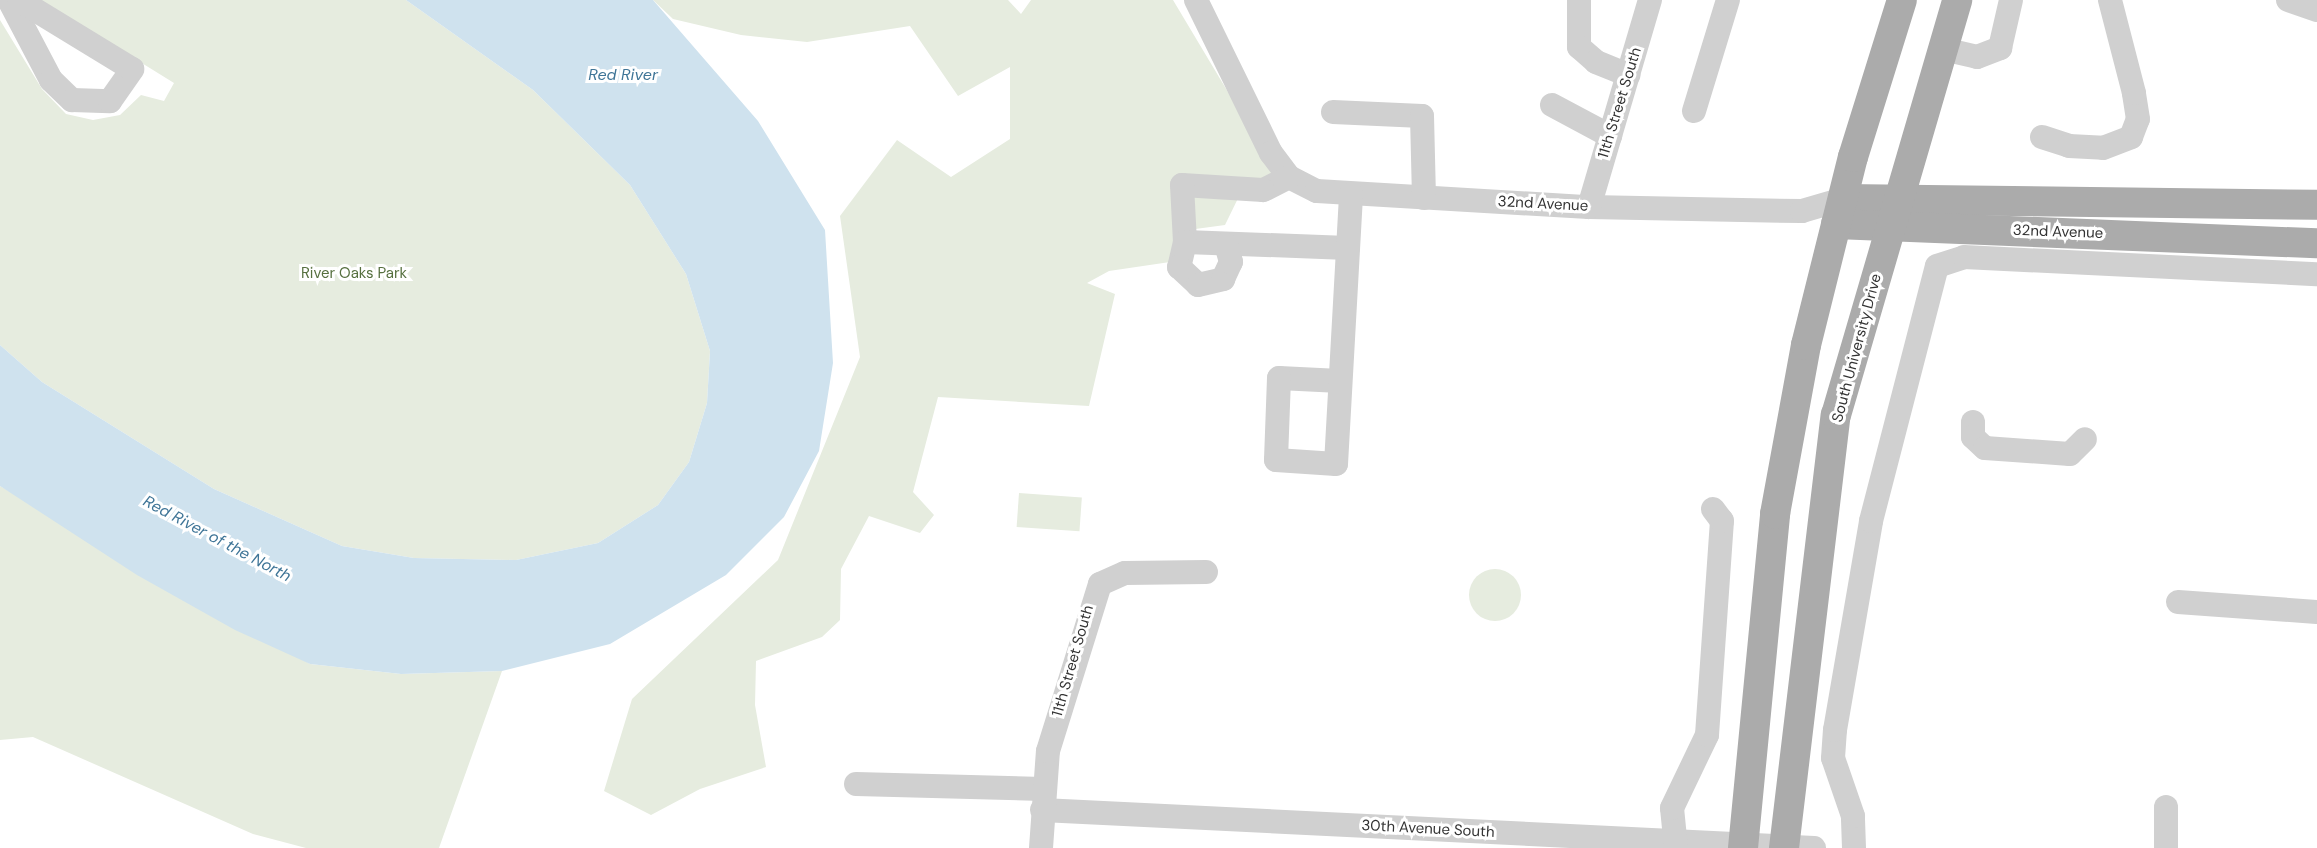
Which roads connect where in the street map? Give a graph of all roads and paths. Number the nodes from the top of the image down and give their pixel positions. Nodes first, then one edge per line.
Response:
1 (9, 0) edge
2 (19, 0) edge
3 (1196, 0) edge
4 (1580, 0) edge
5 (1650, 0) edge
6 (1728, 0) edge
7 (1902, 0) edge
8 (1958, 0) edge
9 (2011, 0) edge
10 (2110, 0) edge
11 (2288, 0) edge
12 (2317, 10) edge
13 (1943, 49) junction
14 (1628, 75) junction
15 (1552, 105) dead end
16 (1694, 111) dead end
17 (1333, 112) dead end
18 (1610, 136) junction
19 (2042, 137) dead end
20 (1289, 177) junction
21 (1351, 194) junction
22 (1424, 198) junction
23 (2317, 205) edge
24 (1589, 207) junction
25 (1840, 211) junction
26 (1895, 212) junction
27 (1185, 242) junction
28 (2317, 243) edge
29 (1226, 245) junction
30 (1348, 248) junction
31 (2317, 274) edge
32 (1340, 381) dead end
33 (1973, 422) dead end
34 (2085, 439) dead end
35 (1713, 509) dead end
36 (1206, 572) dead end
37 (2178, 602) dead end
38 (2317, 612) edge
39 (856, 784) dead end
40 (1043, 800) junction
41 (2166, 807) dead end
42 (1370, 837) edge
43 (1676, 843) edge
44 (1743, 846) edge
45 (1784, 847) edge
46 (1041, 848) edge
47 (1814, 848) edge
48 (1854, 848) edge
49 (2166, 848) edge

1 - 2 street
3 - 20 street
4 - 14 street
5 - 14 street, 11th Street South
6 - 16 street
7 - 25 main road
8 - 13 main road, South University Drive
9 - 13 street
10 - 19 street
11 - 12 street
13 - 26 main road, South University Drive
14 - 18 street, 11th Street South
15 - 18 street
17 - 22 street
18 - 24 street, 11th Street South
20 - 21 street, 32nd Avenue
20 - 27 street
21 - 22 street, 32nd Avenue
21 - 30 street
22 - 24 street, 32nd Avenue
23 - 26 main road, 32nd Avenue
24 - 25 street, 32nd Avenue
25 - 26 main road, 32nd Avenue
25 - 44 main road
26 - 28 main road, 32nd Avenue
26 - 45 main road, South University Drive
27 - 29 street
27 - 29 street
29 - 30 street
30 - 32 street
31 - 48 street
33 - 34 street
35 - 43 street
36 - 40 street, 11th Street South
37 - 38 street
39 - 40 street, 30th Avenue South
40 - 42 street, 30th Avenue South
40 - 46 street, 11th Street South
41 - 49 street
42 - 43 street, 30th Avenue South
43 - 44 street, 30th Avenue South
44 - 45 street, 30th Avenue South
45 - 47 street, 30th Avenue South

